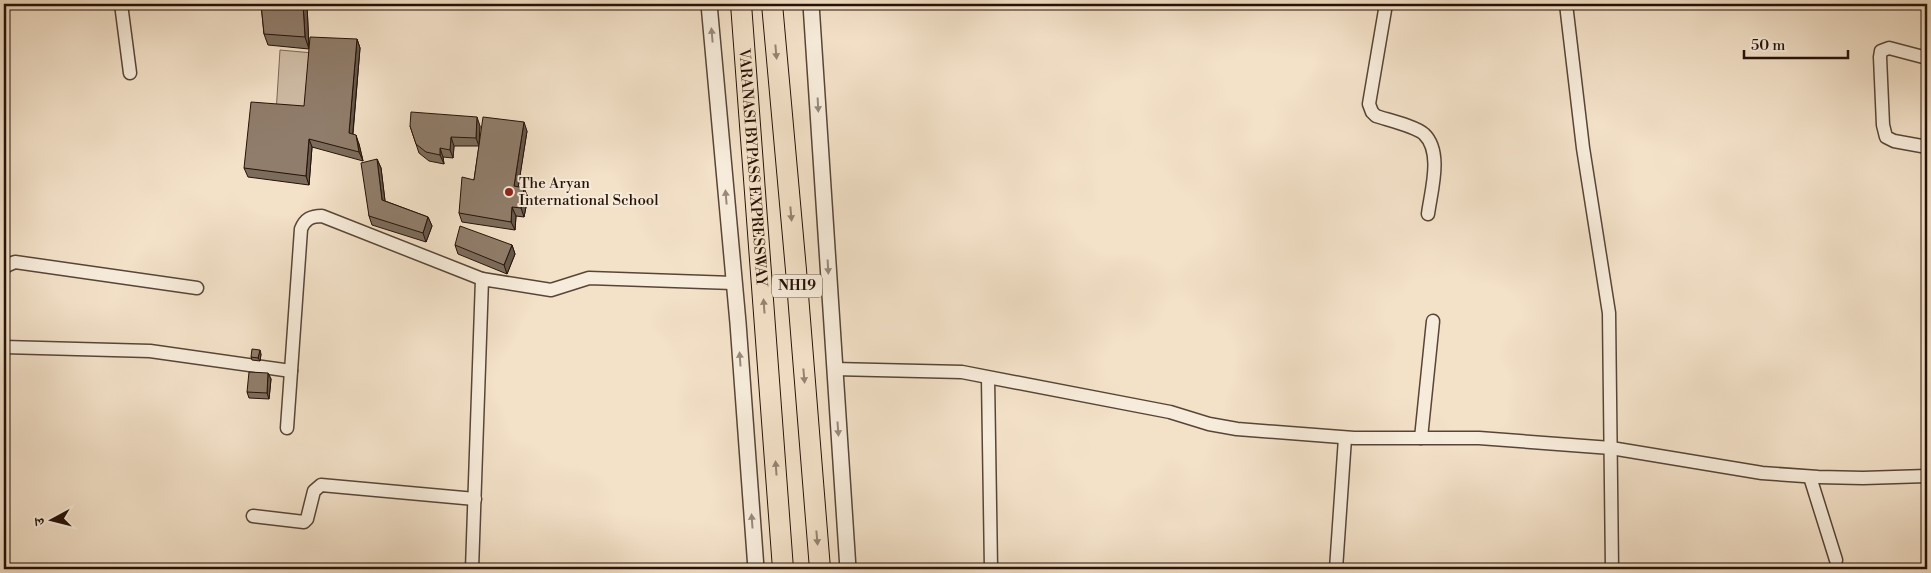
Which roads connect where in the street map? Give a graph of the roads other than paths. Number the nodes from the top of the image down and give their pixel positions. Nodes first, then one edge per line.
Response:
1 (121, 4) edge
2 (709, 4) edge
3 (741, 4) edge
4 (772, 4) edge
5 (811, 4) edge
6 (1386, 4) edge
7 (1566, 4) edge
8 (1927, 58) edge
9 (130, 73) dead end
10 (1927, 146) edge
11 (1428, 214) dead end
12 (4, 268) edge
13 (482, 279) junction
14 (733, 283) junction
15 (197, 288) dead end
16 (1433, 321) dead end
17 (4, 347) edge
18 (834, 369) junction
19 (291, 371) junction
20 (988, 378) junction
21 (287, 428) dead end
22 (1345, 438) junction
23 (1421, 438) junction
24 (1611, 448) junction
25 (1927, 476) edge
26 (1810, 477) junction
27 (475, 500) junction
28 (253, 516) dead end
29 (1836, 560) dead end
30 (472, 569) edge
31 (756, 569) edge
32 (783, 569) edge
33 (820, 569) edge
34 (848, 569) edge
35 (991, 569) edge
36 (1336, 569) edge
37 (1612, 569) edge

1 - 9 street
14 -> 2 street
32 -> 3 highway, VARANASI BYPASS EXPRESSWAY / NH19
4 -> 33 highway, VARANASI BYPASS EXPRESSWAY / NH19
5 -> 18 street
6 - 11 street
7 - 24 street
8 - 10 street
12 - 15 street
13 - 14 street
13 - 19 street
13 - 27 street
31 -> 14 street
16 - 23 street
17 - 19 street
18 - 20 street
18 -> 34 street
19 - 21 street
20 - 22 street
20 - 35 street
22 - 23 street
22 - 36 street
23 - 24 street
24 - 26 street
24 - 37 street
25 - 26 street
26 - 29 street
27 - 28 street
27 - 30 street

